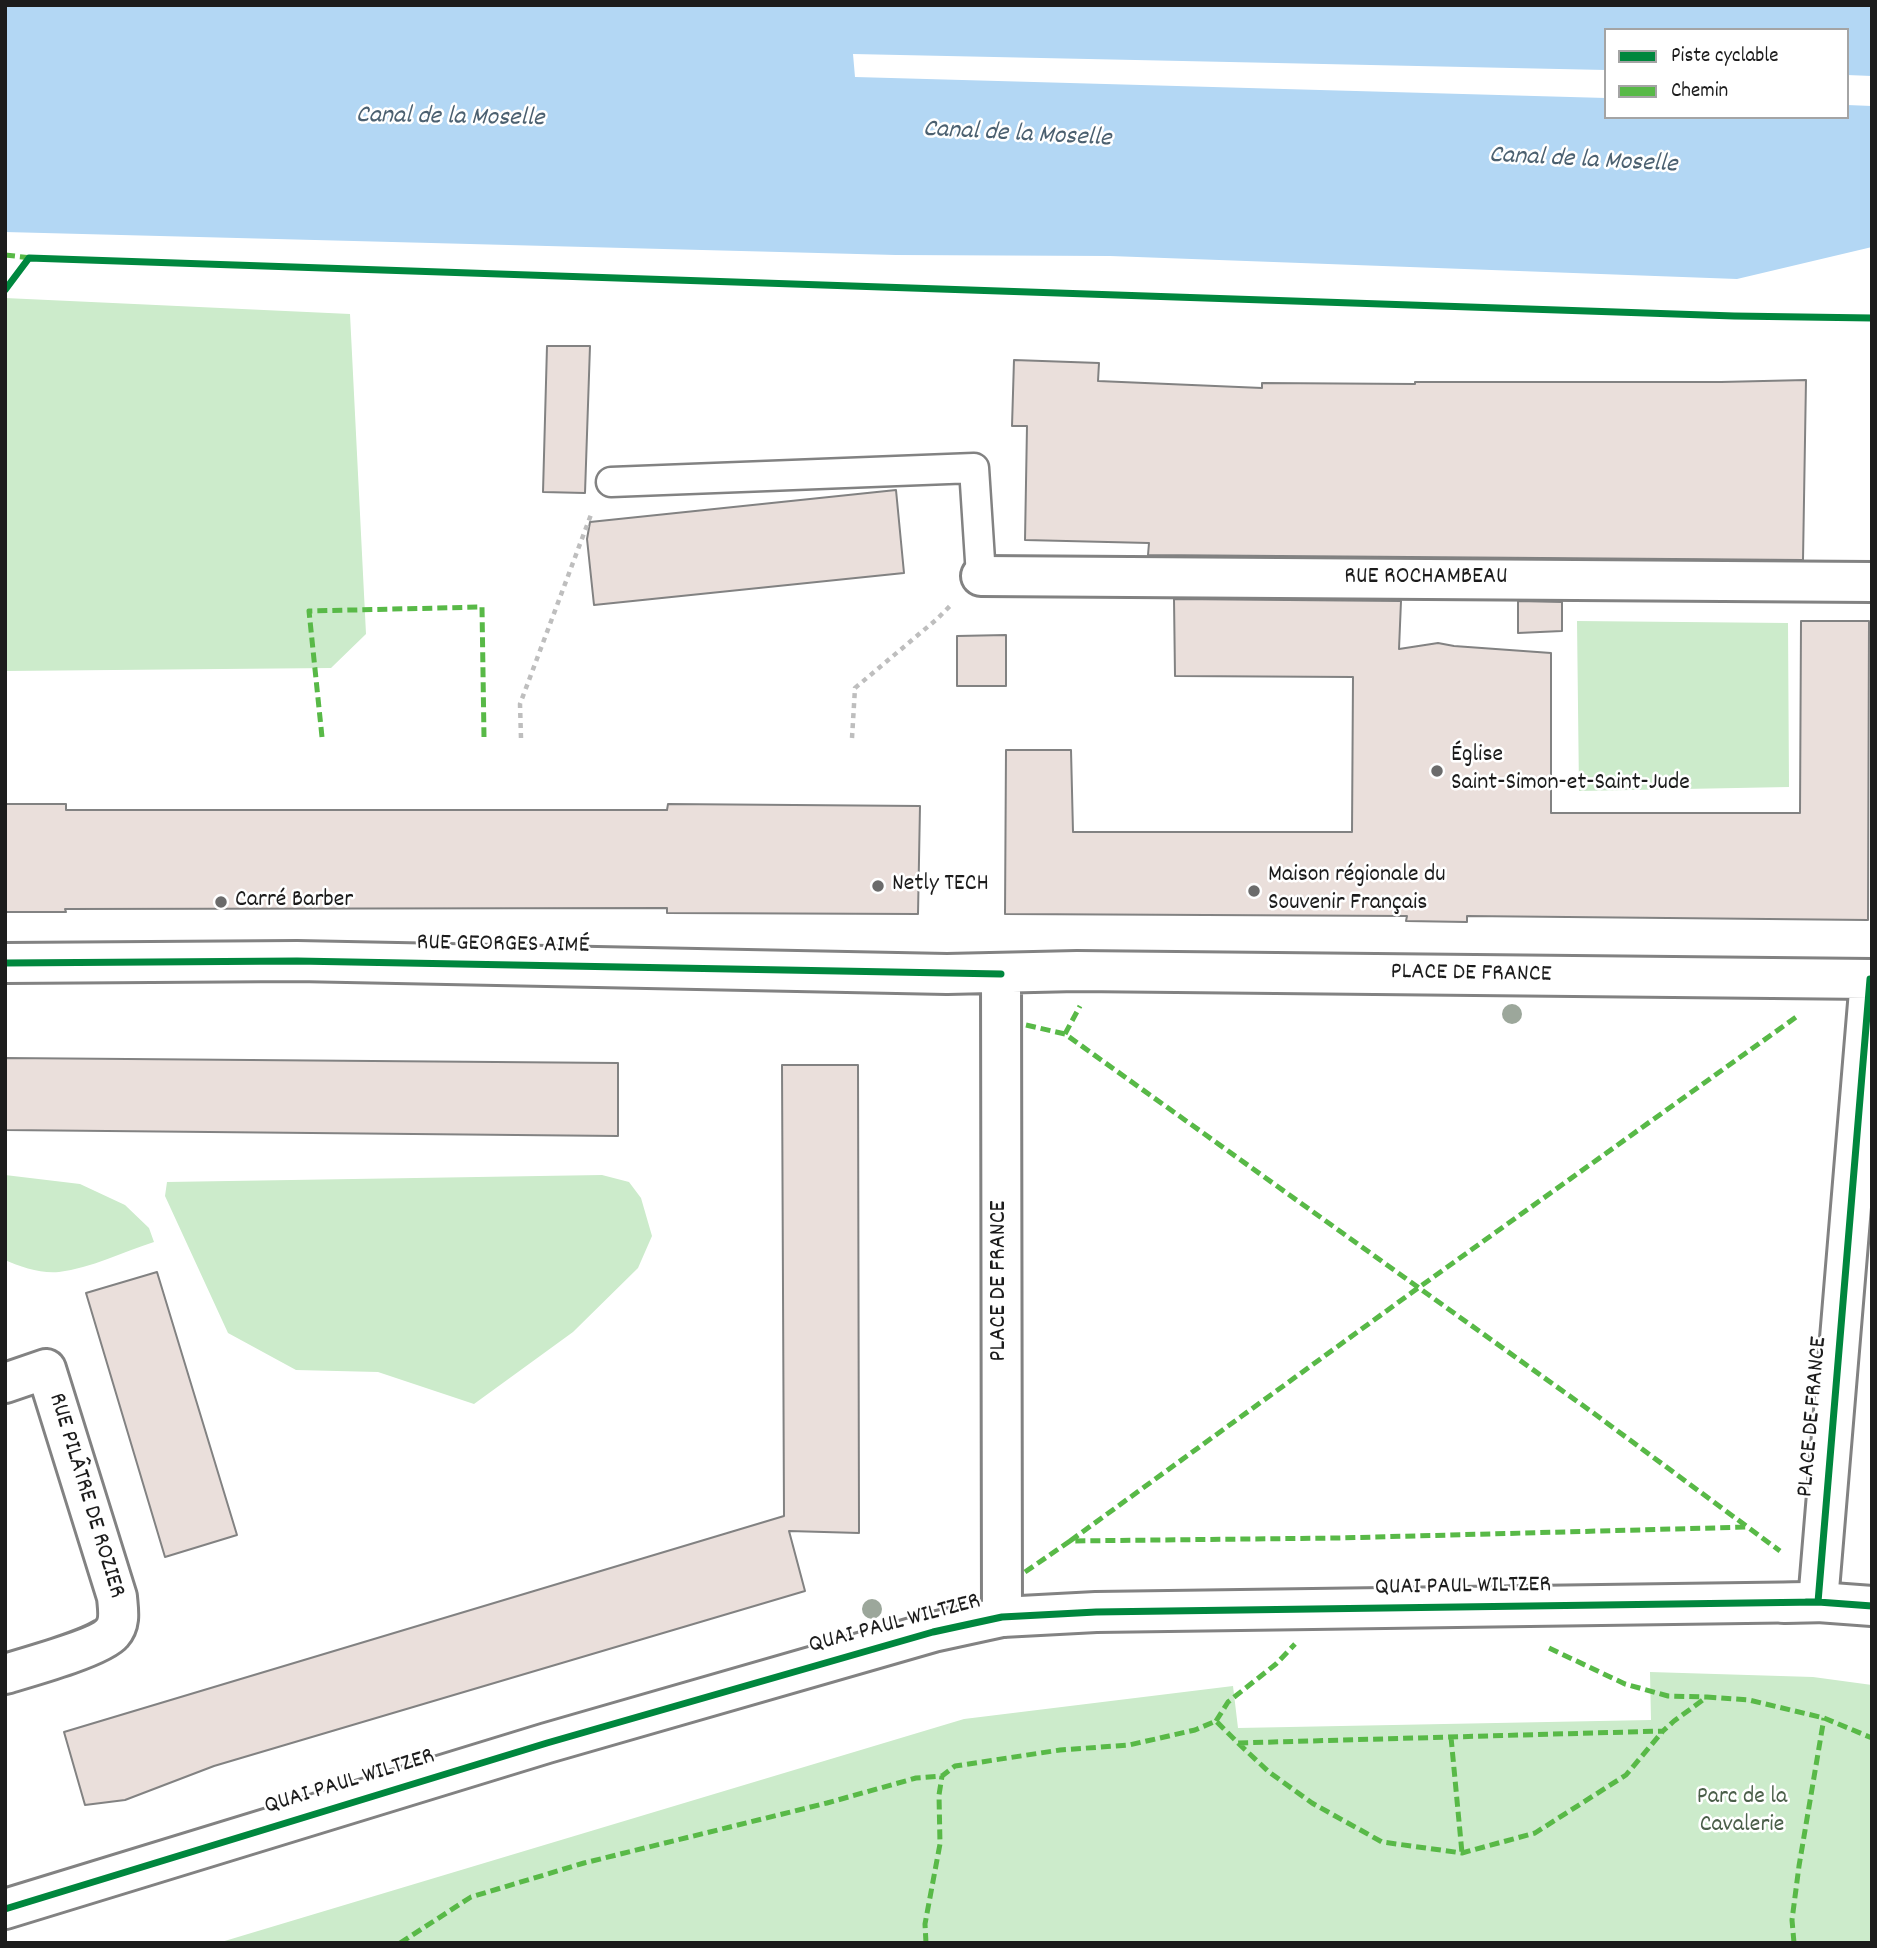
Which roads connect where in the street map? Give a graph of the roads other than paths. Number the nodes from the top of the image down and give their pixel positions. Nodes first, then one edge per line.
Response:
1 (611, 482) road end
2 (981, 576) joint
3 (1872, 582) edge
4 (5, 963) edge
5 (1001, 974) junction
6 (1871, 979) edge
7 (6, 1381) edge
8 (1818, 1602) junction
9 (1872, 1606) edge
10 (1002, 1617) junction
11 (5, 1674) edge
12 (5, 1909) edge

1 - 2 lane
2 - 3 street, RUE ROCHAMBEAU
4 - 5 street, RUE GEORGES AIMÉ
5 - 6 street, PLACE DE FRANCE
5 - 10 street, PLACE DE FRANCE
6 - 8 street, PLACE DE FRANCE
7 - 11 street, RUE PILÂTRE DE ROZIER
8 - 9 street
8 - 10 street, QUAI PAUL WILTZER
10 - 12 street, QUAI PAUL WILTZER

